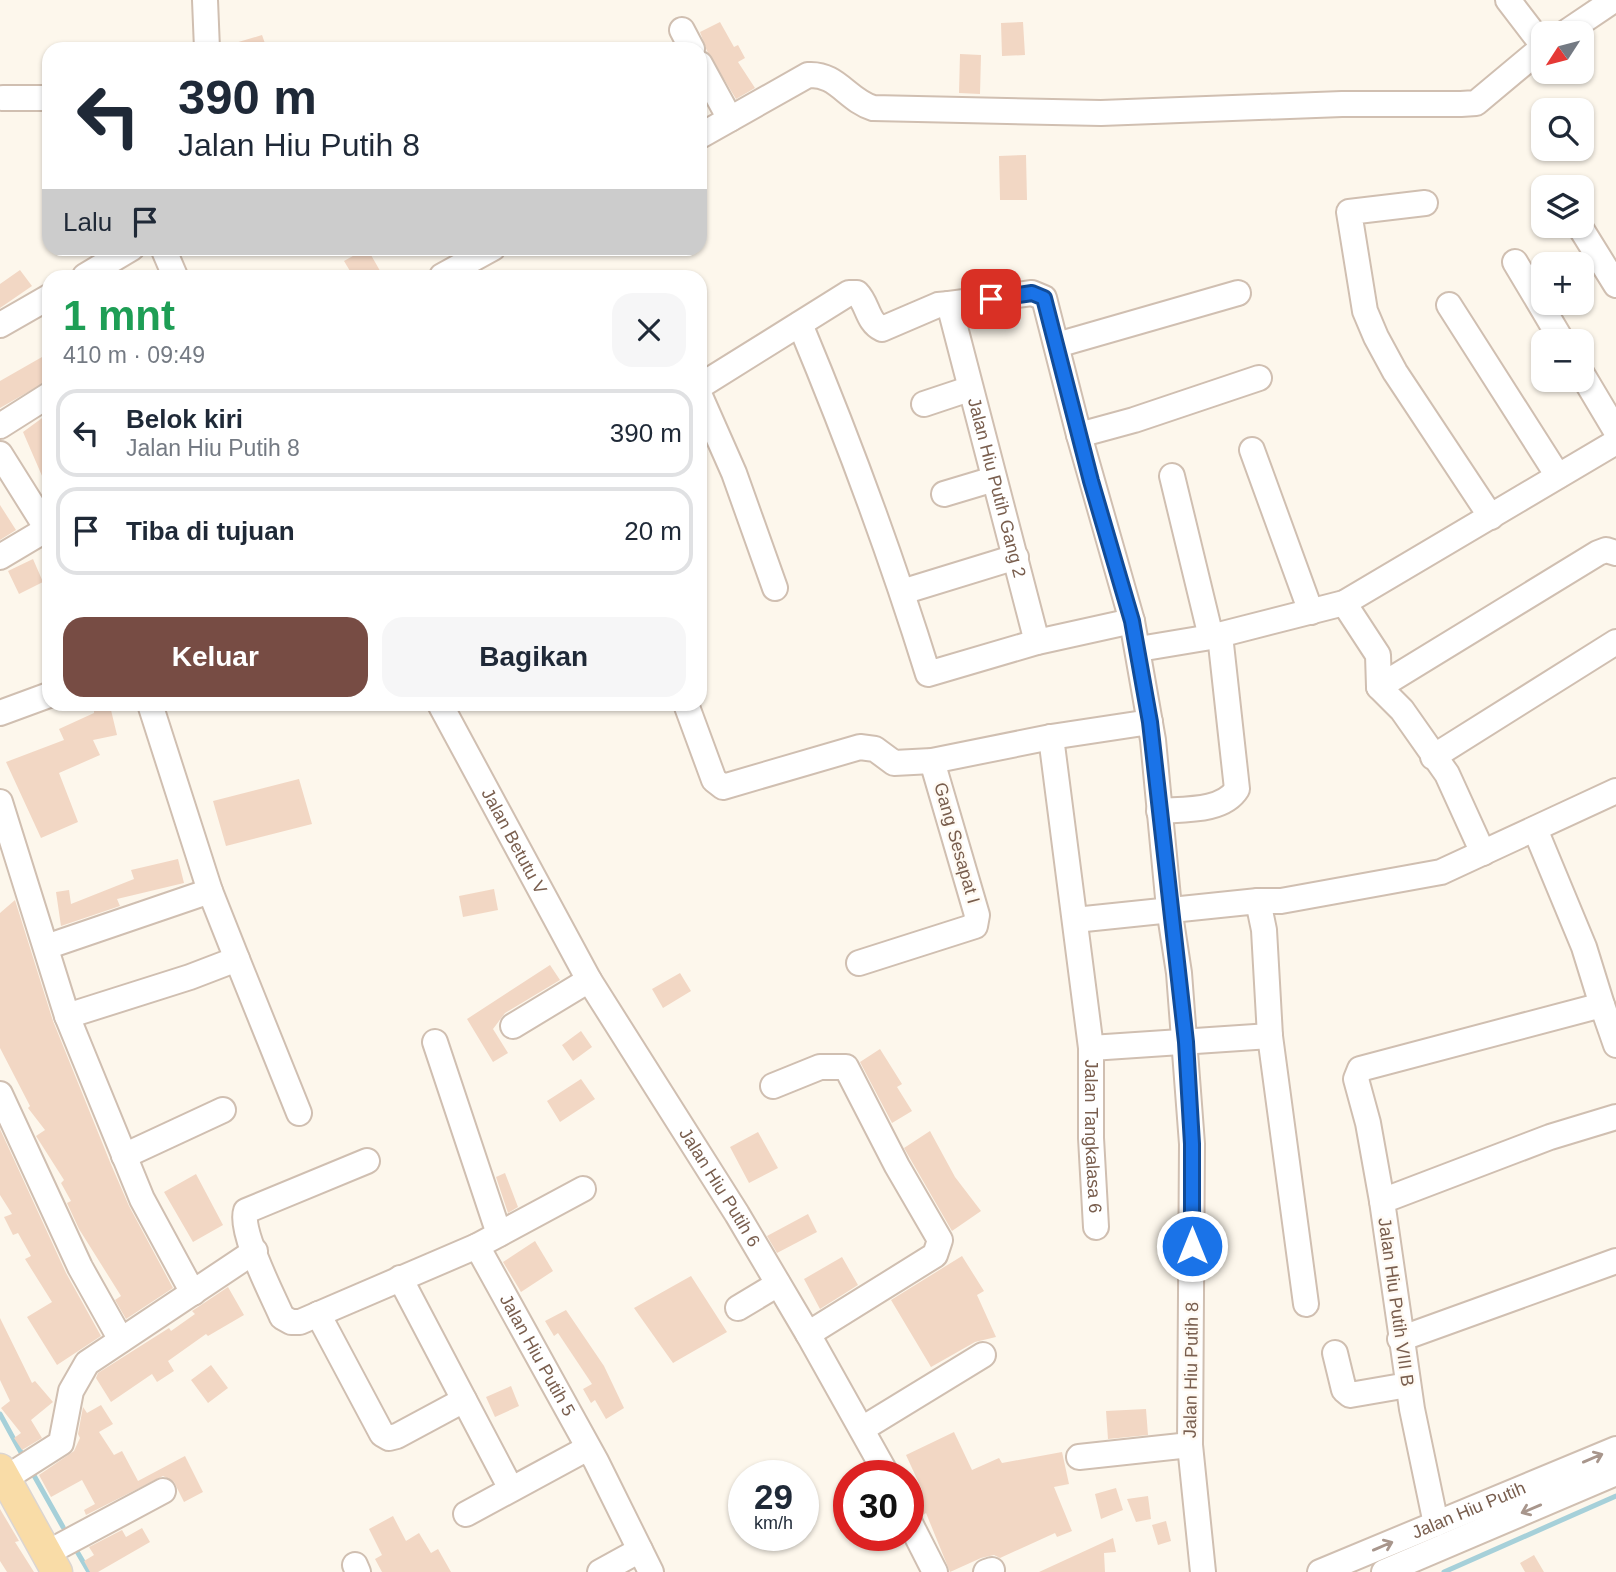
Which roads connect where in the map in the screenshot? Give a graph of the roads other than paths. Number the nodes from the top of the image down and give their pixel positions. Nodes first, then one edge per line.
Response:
1 (205, 0) edge
2 (1507, 0) edge
3 (1614, 0) edge
4 (1583, 21) edge
5 (1531, 31) edge
6 (207, 42) edge
7 (1531, 57) edge
8 (707, 77) edge
9 (42, 97) edge
10 (3, 98) dead end
11 (730, 119) junction
12 (707, 132) edge
13 (1425, 203) dead end
14 (1587, 238) edge
15 (119, 256) edge
16 (477, 256) edge
17 (1515, 262) dead end
18 (455, 267) edge
19 (95, 270) edge
20 (1616, 285) edge
21 (1238, 293) dead end
22 (42, 301) edge
23 (949, 304) junction
24 (1450, 305) dead end
25 (800, 324) junction
26 (0, 325) edge
27 (1555, 329) edge
28 (1057, 345) junction
29 (1259, 378) dead end
30 (707, 382) edge
31 (969, 389) junction
32 (1593, 392) edge
33 (42, 399) edge
34 (924, 404) dead end
35 (707, 412) edge
36 (0, 426) edge
37 (1616, 431) edge
38 (1079, 435) junction
39 (1616, 442) edge
40 (1252, 450) dead end
41 (0, 454) edge
42 (1172, 476) dead end
43 (1558, 476) junction
44 (995, 479) junction
45 (944, 494) dead end
46 (42, 514) edge
47 (1491, 517) junction
48 (42, 523) edge
49 (1616, 553) edge
50 (0, 556) edge
51 (1016, 557) junction
52 (775, 588) dead end
53 (902, 592) junction
54 (1344, 603) junction
55 (1311, 612) junction
56 (1132, 621) junction
57 (1216, 636) junction
58 (1037, 642) junction
59 (1616, 642) edge
60 (1139, 649) junction
61 (1379, 687) junction
62 (42, 698) edge
63 (152, 711) edge
64 (444, 711) edge
65 (689, 711) edge
66 (0, 713) edge
67 (1150, 722) junction
68 (1051, 737) junction
69 (1433, 757) junction
70 (932, 761) junction
71 (1616, 791) edge
72 (0, 802) edge
73 (1159, 811) junction
74 (1535, 829) junction
75 (1483, 853) junction
76 (210, 891) junction
77 (1258, 901) junction
78 (1169, 908) junction
79 (1075, 920) junction
80 (46, 947) junction
81 (237, 959) junction
82 (859, 963) dead end
83 (589, 980) junction
84 (1602, 1005) junction
85 (67, 1016) junction
86 (513, 1026) dead end
87 (1270, 1036) junction
88 (435, 1042) dead end
89 (1186, 1042) junction
90 (1616, 1045) edge
91 (1091, 1048) junction
92 (773, 1086) dead end
93 (0, 1094) edge
94 (223, 1110) dead end
95 (299, 1113) dead end
96 (1616, 1117) edge
97 (124, 1156) junction
98 (367, 1161) dead end
99 (583, 1189) dead end
100 (1382, 1201) junction
101 (1096, 1227) dead end
102 (499, 1234) junction
103 (477, 1246) junction
104 (255, 1251) junction
105 (1616, 1261) edge
106 (400, 1278) junction
107 (778, 1284) junction
108 (193, 1293) junction
109 (1306, 1304) dead end
110 (738, 1308) dead end
111 (318, 1314) junction
112 (808, 1334) junction
113 (1401, 1339) junction
114 (121, 1340) junction
115 (1335, 1353) dead end
116 (983, 1355) dead end
117 (1408, 1385) junction
118 (464, 1400) junction
119 (862, 1429) junction
120 (1190, 1445) junction
121 (588, 1448) junction
122 (1616, 1449) edge
123 (1079, 1457) dead end
124 (879, 1460) edge
125 (3, 1473) edge
126 (1616, 1473) edge
127 (511, 1489) junction
128 (163, 1490) dead end
129 (466, 1514) dead end
130 (1436, 1524) junction
131 (924, 1550) edge
132 (646, 1561) edge
133 (52, 1562) edge
134 (1326, 1571) edge
135 (600, 1572) edge
136 (935, 1572) edge
137 (1203, 1572) edge
138 (1384, 1572) edge

1 - 6 street
2 - 5 street
3 - 4 street
7 - 11 street
8 - 11 street
9 - 10 street
11 - 12 street
13 - 47 street
14 - 20 street
15 - 19 street
16 - 18 street
17 - 27 street
21 - 28 street
22 - 26 street
23 - 25 street
23 - 28 street, Jalan Hiu Putih 8
23 - 31 street, Jalan Hiu Putih Gang 2
24 - 43 street
25 - 30 street
25 - 53 street
28 - 38 street, Jalan Hiu Putih 8
29 - 38 street
31 - 34 street
31 - 44 street, Jalan Hiu Putih Gang 2
32 - 37 street
33 - 36 street
35 - 52 street
38 - 56 street, Jalan Hiu Putih 8
39 - 43 street
40 - 55 street
41 - 46 street
42 - 57 street
43 - 47 street
44 - 45 street
44 - 51 street, Jalan Hiu Putih Gang 2
47 - 54 street
48 - 50 street
49 - 61 street
51 - 53 street
51 - 58 street, Jalan Hiu Putih Gang 2
53 - 58 street
54 - 55 street
54 - 61 street
55 - 57 street
56 - 58 street
56 - 60 street, Jalan Hiu Putih 8
57 - 60 street
57 - 73 street
59 - 69 street
60 - 67 street, Jalan Hiu Putih 8
61 - 69 street
62 - 66 street
63 - 76 street
64 - 83 street, Jalan Betutu V
65 - 70 street
67 - 68 street
67 - 73 street, Jalan Hiu Putih 8
68 - 70 street
68 - 79 street, Jalan Tangkalasa 6
69 - 75 street
70 - 82 street, Gang Sesapat I
71 - 74 street
72 - 80 street
73 - 78 street, Jalan Hiu Putih 8
74 - 75 street
74 - 84 street
75 - 77 street
76 - 80 street
76 - 81 street
77 - 78 street
77 - 87 street
78 - 79 street
78 - 89 street, Jalan Hiu Putih 8
79 - 91 street, Jalan Tangkalasa 6
80 - 85 street
81 - 85 street
81 - 95 street
83 - 86 street
83 - 107 street, Jalan Hiu Putih 6
84 - 90 street
84 - 100 street
85 - 97 street
87 - 89 street
87 - 109 street
88 - 102 street
89 - 91 street
89 - 120 street, Jalan Hiu Putih 8
91 - 101 street, Jalan Tangkalasa 6
92 - 112 street
93 - 114 street
94 - 97 street
96 - 100 street, Jalan Hiu Putih VIII B
97 - 108 street
98 - 104 street
99 - 102 street
100 - 113 street, Jalan Hiu Putih VIII B
102 - 103 street
103 - 106 street
103 - 121 street, Jalan Hiu Putih 5
104 - 108 street
104 - 111 street
105 - 113 street
106 - 111 street
106 - 118 street
107 - 110 street
107 - 112 street, Jalan Hiu Putih 6
108 - 114 street
111 - 118 street
112 - 119 street, Jalan Hiu Putih 6
113 - 117 street, Jalan Hiu Putih VIII B
114 - 125 street
115 - 117 street
116 - 119 street
117 - 130 street, Jalan Hiu Putih VIII B
118 - 127 street
119 - 124 street, Jalan Hiu Putih 6
120 - 123 street
120 - 137 street, Jalan Hiu Putih 8
121 - 127 street
121 - 132 street, Jalan Hiu Putih 5
130 -> 122 street, Jalan Hiu Putih
125 - 133 main road
126 -> 138 street, Jalan Hiu Putih
127 - 129 street
128 - 133 street
134 -> 130 street, Jalan Hiu Putih
131 - 136 street
132 - 135 street

